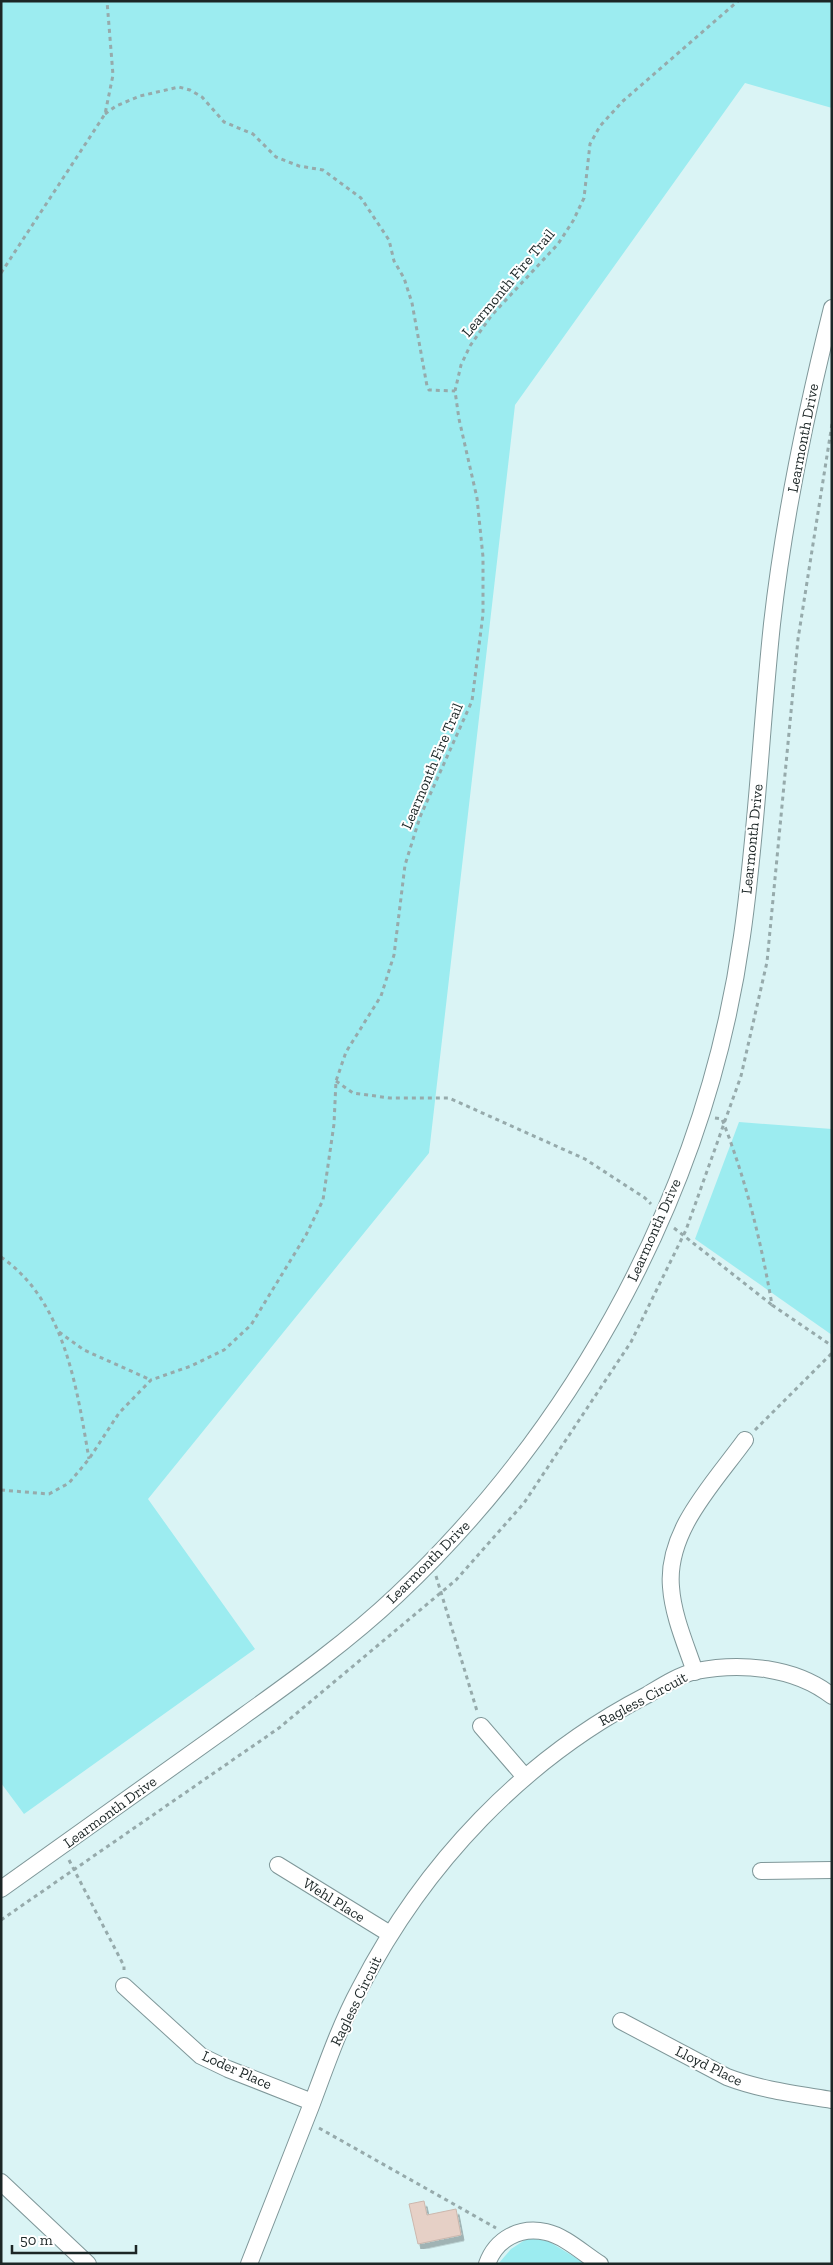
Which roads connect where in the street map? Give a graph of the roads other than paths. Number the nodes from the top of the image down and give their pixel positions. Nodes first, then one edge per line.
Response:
1 (832, 308) edge
2 (744, 1440) road end
3 (695, 1672) junction
4 (830, 1692) edge
5 (481, 1726) road end
6 (525, 1777) junction
7 (278, 1865) dead end
8 (832, 1870) edge
9 (761, 1871) dead end
10 (1, 1890) edge
11 (390, 1934) junction
12 (124, 1986) road end
13 (621, 2021) dead end
14 (832, 2100) edge
15 (312, 2102) junction
16 (1, 2182) edge
17 (88, 2264) edge
18 (249, 2264) edge
19 (487, 2264) edge
20 (600, 2264) edge

1 - 10 street, Learmonth Drive
2 - 3 street
3 - 4 street, Ragless Circuit
3 - 6 street, Ragless Circuit
5 - 6 street
6 - 11 street, Ragless Circuit
7 - 11 street, Wehl Place
8 - 9 street
11 - 15 street, Ragless Circuit
12 - 15 street, Loder Place
13 - 14 street, Lloyd Place
15 - 18 street, Ragless Circuit
16 - 17 street
19 - 20 street

